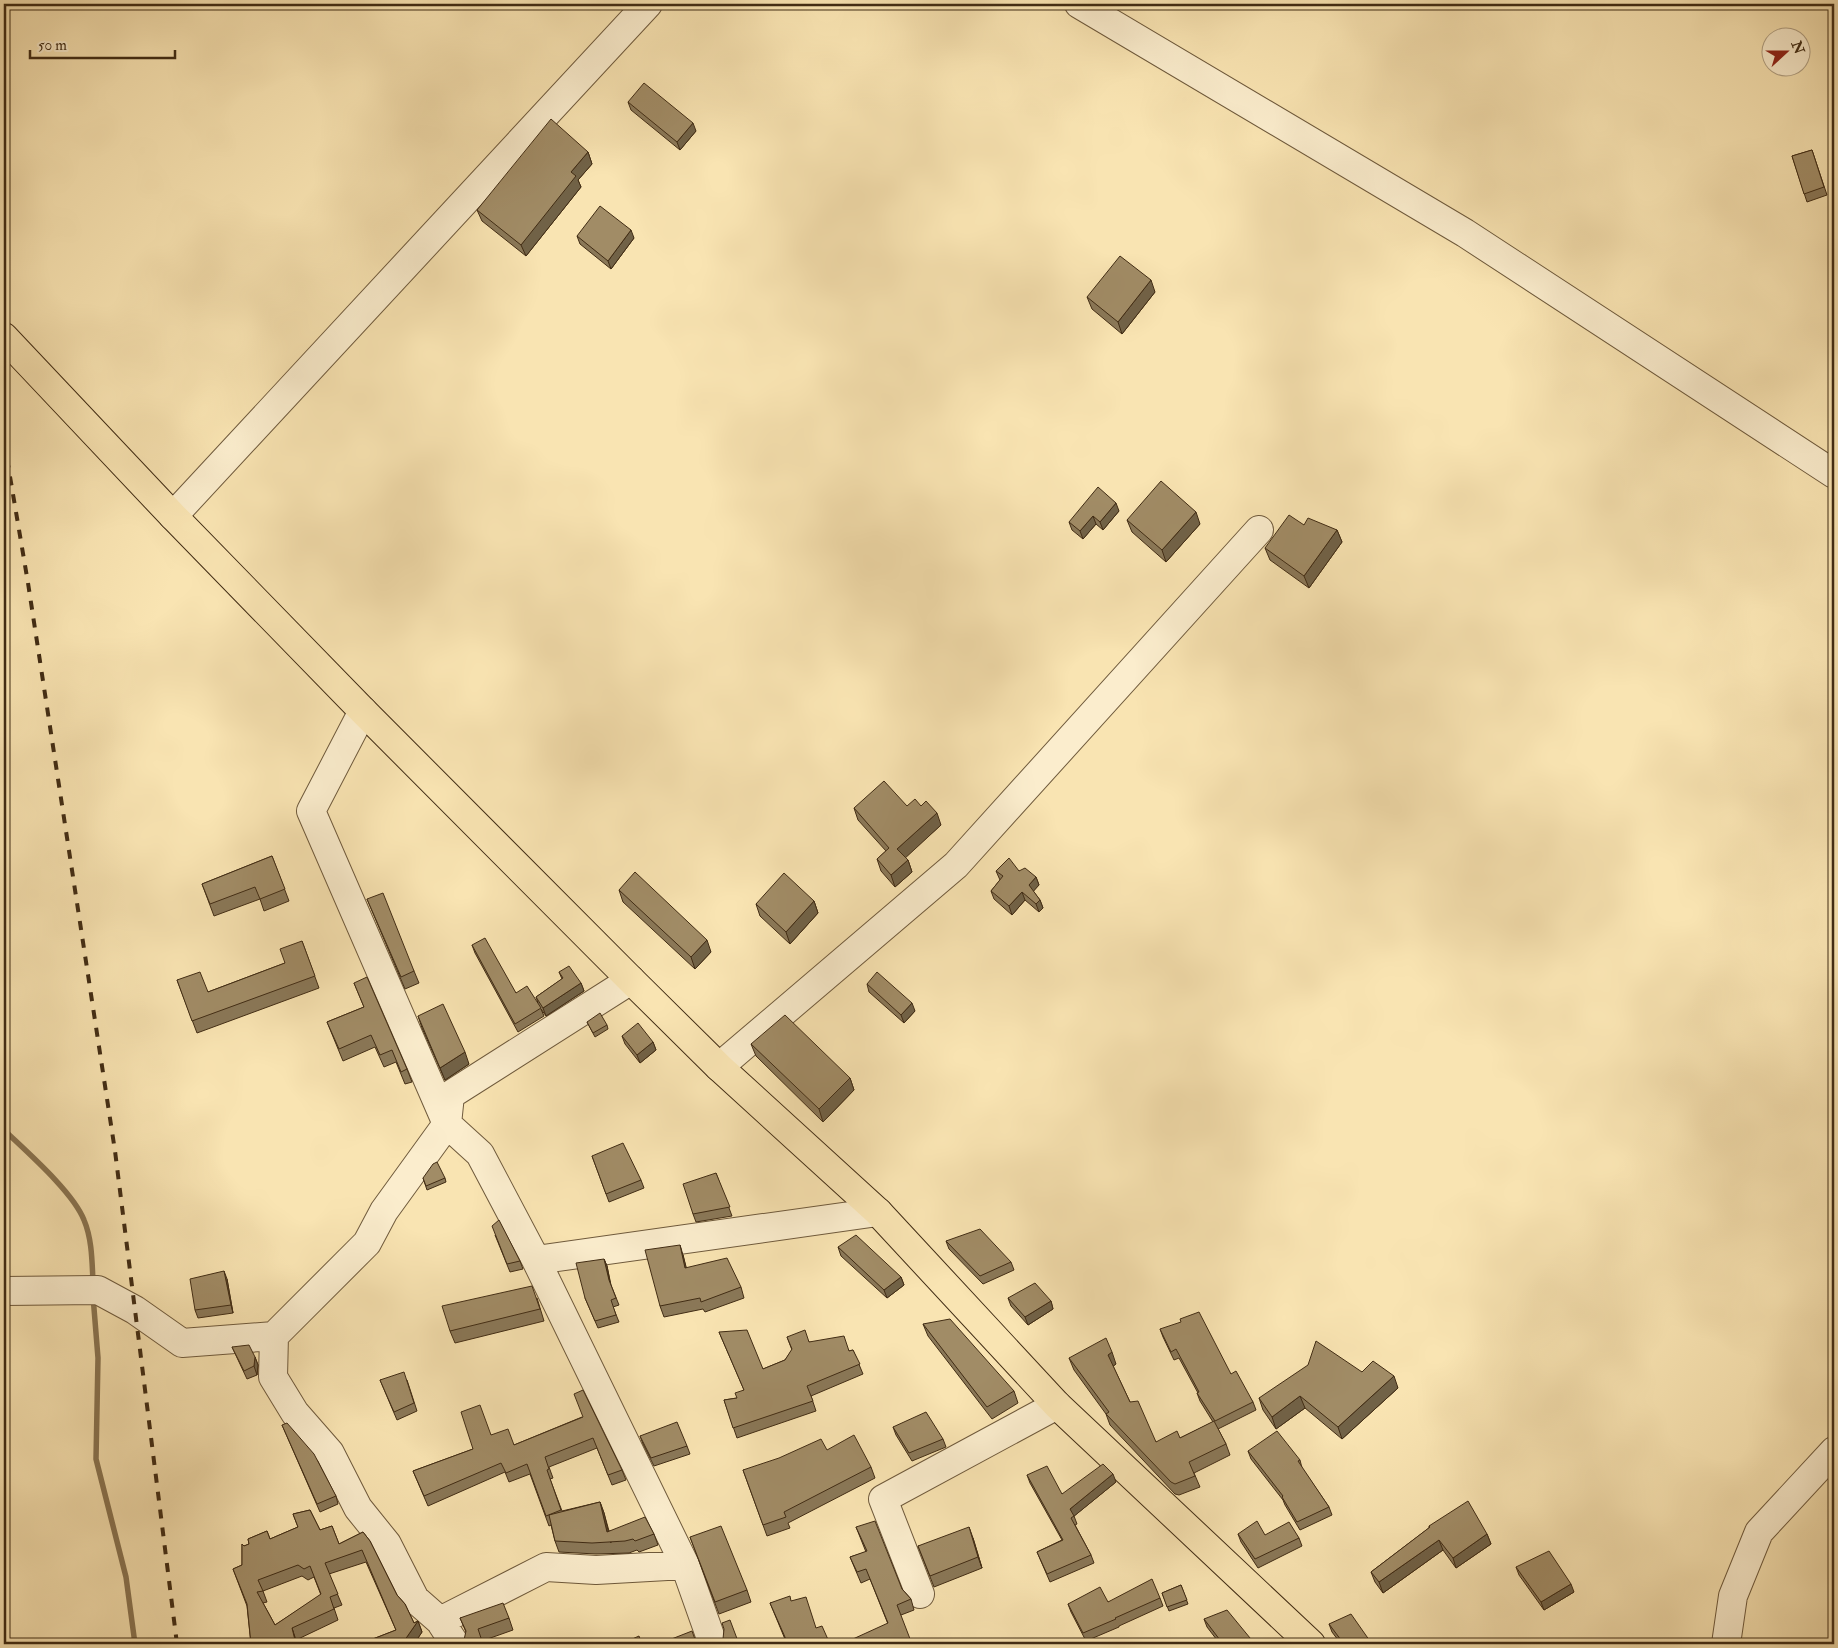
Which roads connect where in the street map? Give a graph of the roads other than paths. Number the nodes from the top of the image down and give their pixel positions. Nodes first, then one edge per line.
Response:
1 (648, 4) edge
2 (1079, 4) edge
3 (4, 337) edge
4 (1834, 474) edge
5 (173, 516) junction
6 (1259, 530) dead end
7 (363, 711) junction
8 (632, 980) junction
9 (719, 1067) junction
10 (448, 1124) junction
11 (878, 1212) junction
12 (536, 1260) junction
13 (4, 1291) edge
14 (274, 1336) junction
15 (1057, 1405) junction
16 (1834, 1451) edge
17 (685, 1565) junction
18 (920, 1594) dead end
19 (440, 1621) junction
20 (455, 1644) edge
21 (713, 1644) edge
22 (1311, 1644) edge
23 (1726, 1644) edge

1 - 5 street
2 - 4 street
3 - 5 main road
5 - 7 main road
6 - 9 street
7 - 8 main road
7 - 10 street
8 - 9 main road
8 - 10 street
9 - 11 main road
10 - 12 street
10 - 14 street
11 - 12 street
11 - 15 main road
12 - 17 street
13 - 14 street
14 - 19 street
15 - 18 street
15 - 22 main road
16 - 23 street
17 - 19 street
17 - 21 street
19 - 20 street

